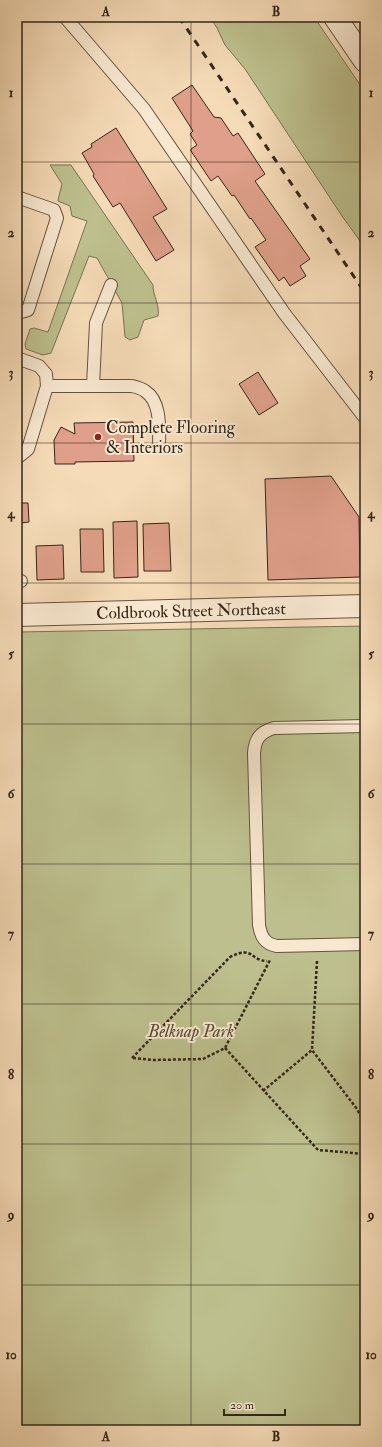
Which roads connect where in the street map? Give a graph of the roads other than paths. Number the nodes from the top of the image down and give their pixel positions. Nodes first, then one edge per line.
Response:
1 (65, 17) edge
2 (335, 17) edge
3 (365, 61) edge
4 (17, 197) edge
5 (111, 285) dead end
6 (17, 311) edge
7 (17, 358) edge
8 (47, 386) junction
9 (93, 386) junction
10 (365, 418) edge
11 (159, 448) dead end
12 (17, 458) edge
13 (365, 606) edge
14 (17, 615) edge
15 (365, 726) edge
16 (365, 944) edge

1 - 10 lane
2 - 3 street
4 - 6 lane
5 - 9 lane
7 - 8 lane
8 - 9 lane
8 - 12 lane
9 - 11 lane
13 - 14 street, Coldbrook Street Northeast
15 - 16 lane

